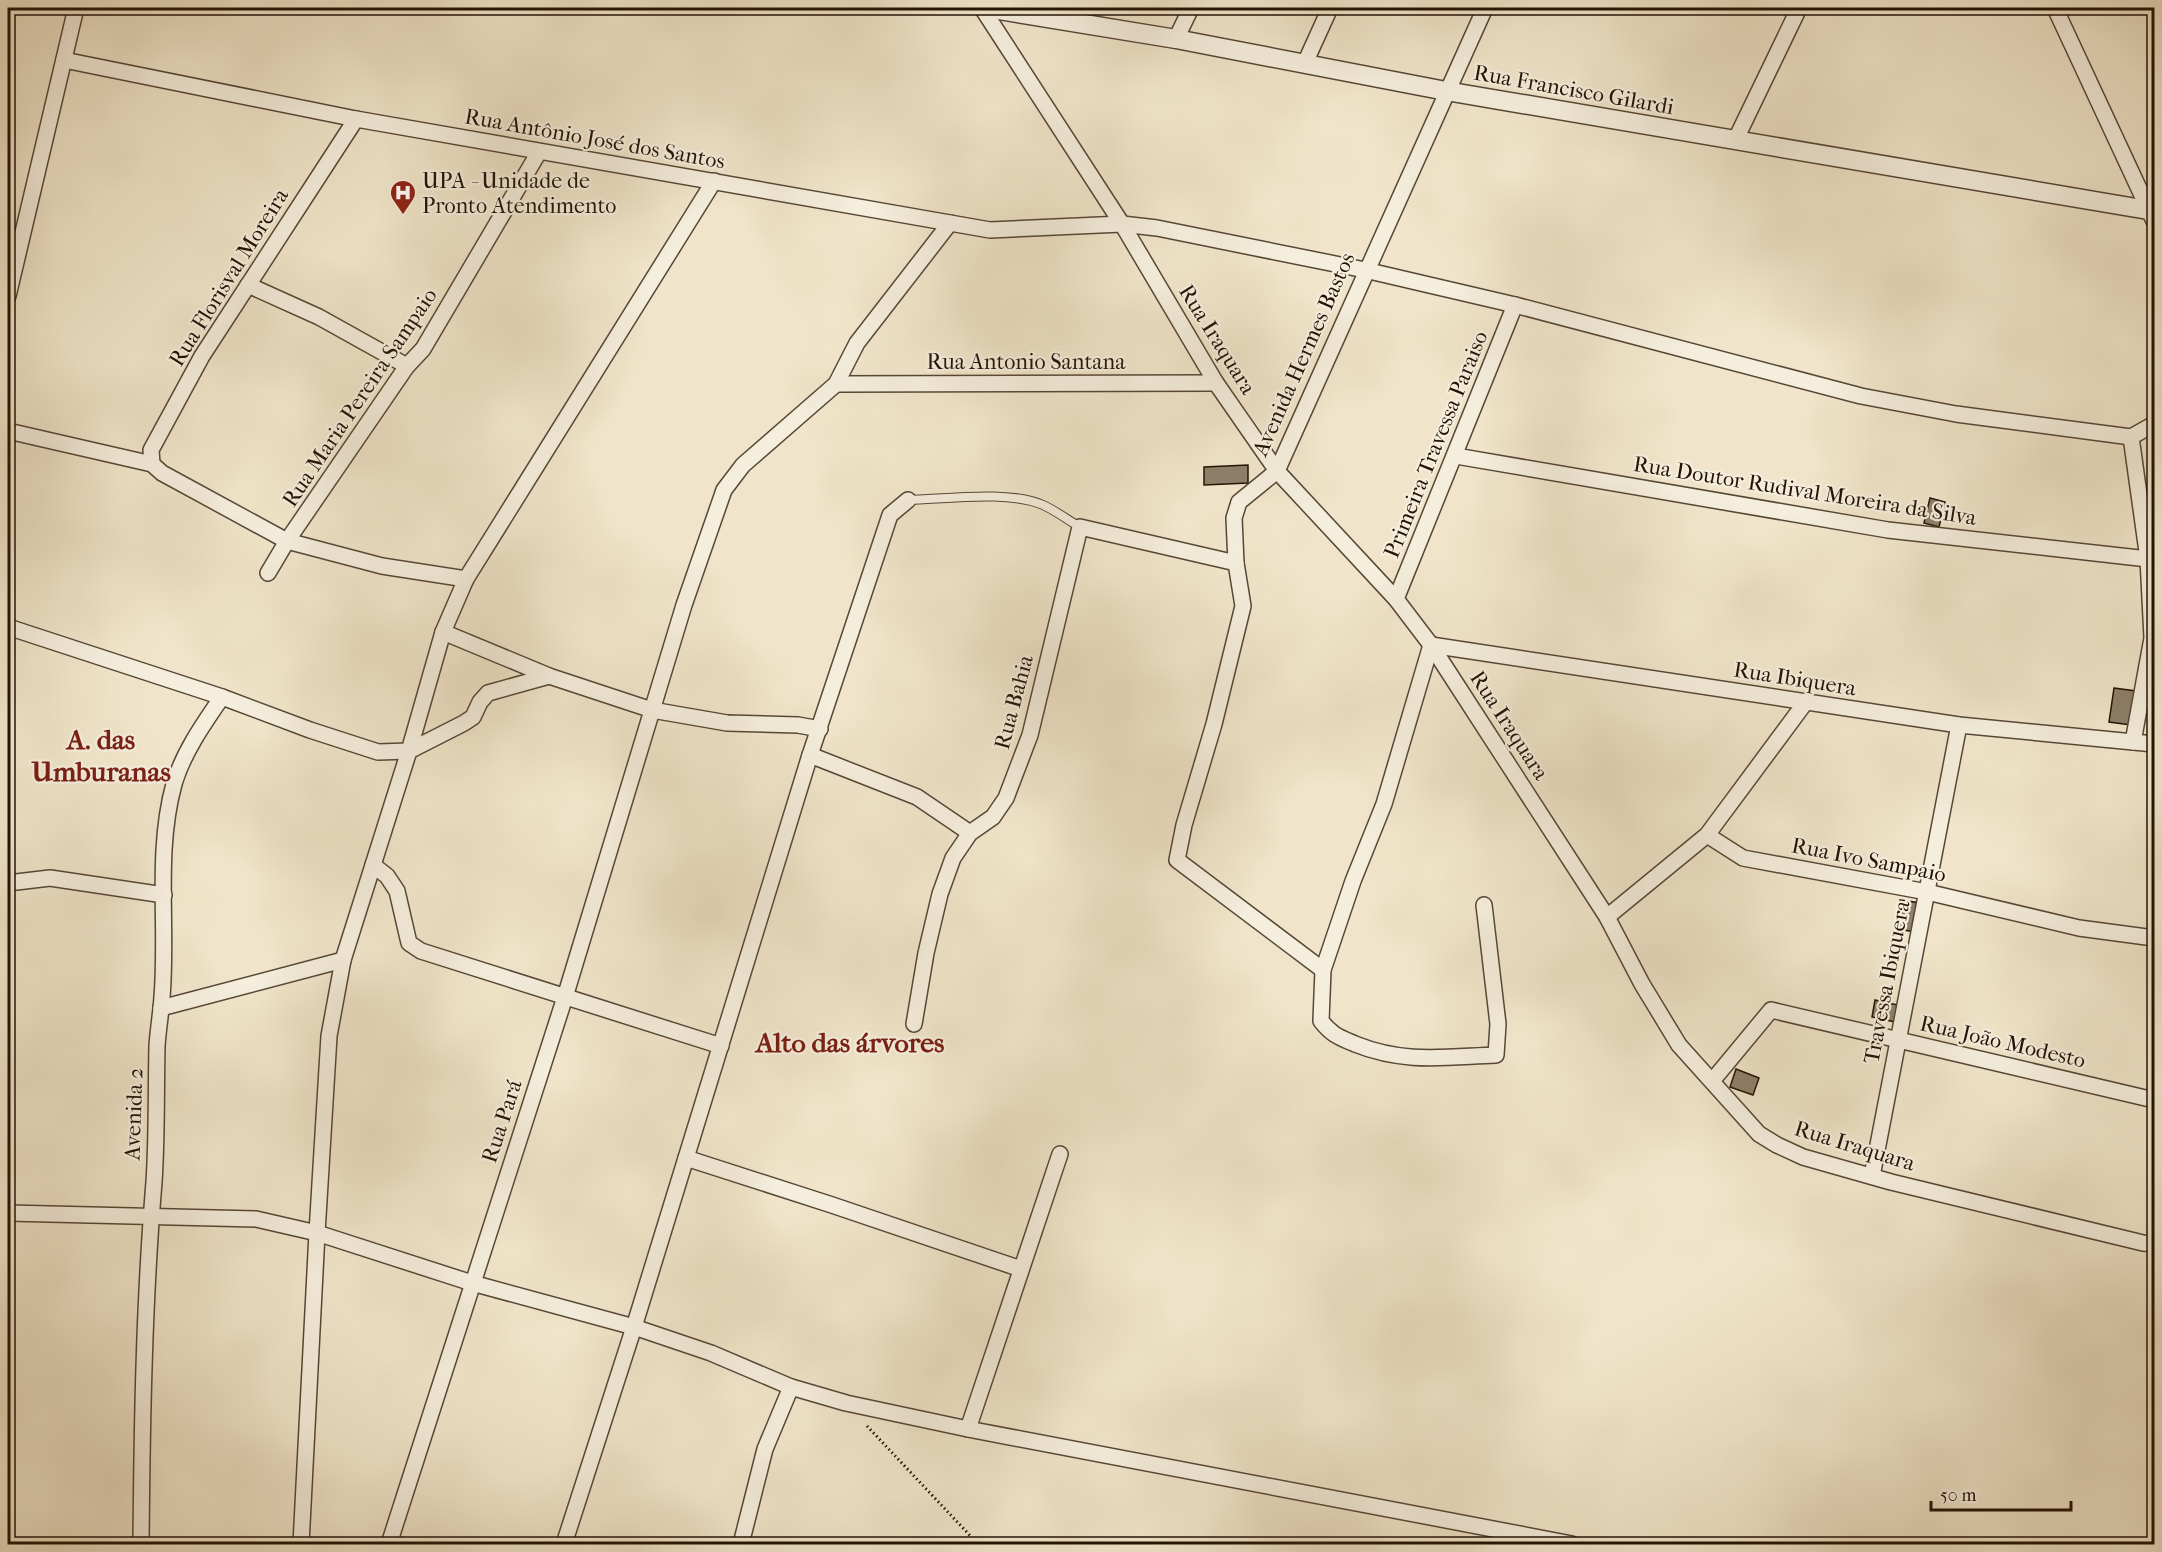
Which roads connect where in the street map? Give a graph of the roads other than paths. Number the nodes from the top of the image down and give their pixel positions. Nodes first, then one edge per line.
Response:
1 (76, 8) edge
2 (982, 8) edge
3 (987, 8) edge
4 (1191, 8) edge
5 (1330, 8) edge
6 (1485, 8) edge
7 (1799, 8) edge
8 (2055, 8) edge
9 (1053, 13) edge
10 (1176, 39) junction
11 (64, 60) junction
12 (1305, 63) junction
13 (1446, 91) junction
14 (356, 119) junction
15 (1735, 141) junction
16 (539, 152) junction
17 (714, 181) junction
18 (2153, 214) edge
19 (950, 223) junction
20 (1122, 224) junction
21 (1365, 270) junction
22 (248, 285) junction
23 (8, 295) edge
24 (1515, 305) junction
25 (407, 366) junction
26 (1216, 383) junction
27 (836, 384) junction
28 (2154, 424) edge
29 (8, 431) edge
30 (2132, 437) junction
31 (1456, 456) junction
32 (152, 464) junction
33 (1277, 471) junction
34 (908, 500) joint
35 (1080, 527) junction
36 (287, 541) junction
37 (2148, 559) junction
38 (1236, 563) junction
39 (268, 573) dead end
40 (466, 579) junction
41 (1396, 599) junction
42 (8, 627) edge
43 (443, 632) junction
44 (1431, 645) junction
45 (549, 676) junction
46 (222, 697) junction
47 (1805, 703) junction
48 (652, 710) junction
49 (1959, 725) junction
50 (820, 729) junction
51 (2133, 742) junction
52 (2154, 744) edge
53 (410, 751) junction
54 (810, 755) junction
55 (970, 833) junction
56 (1707, 835) junction
57 (373, 865) junction
58 (8, 883) edge
59 (1927, 892) junction
60 (164, 895) junction
61 (1484, 905) dead end
62 (1607, 917) junction
63 (2154, 938) edge
64 (343, 960) junction
65 (1323, 970) junction
66 (565, 997) junction
67 (161, 1008) junction
68 (914, 1024) dead end
69 (1898, 1040) junction
70 (721, 1046) junction
71 (1713, 1080) junction
72 (2154, 1100) edge
73 (1060, 1154) dead end
74 (686, 1158) junction
75 (1872, 1176) junction
76 (8, 1213) edge
77 (150, 1218) junction
78 (317, 1233) junction
79 (2154, 1244) edge
80 (1021, 1269) junction
81 (472, 1283) junction
82 (634, 1327) junction
83 (790, 1387) junction
84 (968, 1429) junction
85 (141, 1545) edge
86 (302, 1545) edge
87 (389, 1545) edge
88 (564, 1545) edge
89 (741, 1545) edge
90 (1572, 1545) edge

1 - 11 street
2 - 20 street, Rua Iraquara
3 - 9 street, Rua Francisco Gilardi
4 - 10 street
5 - 12 street
6 - 13 street, Avenida Hermes Bastos
7 - 15 street
8 - 18 street
9 - 10 street, Rua Francisco Gilardi
10 - 12 street, Rua Francisco Gilardi
11 - 14 street, Rua Antônio José dos Santos
11 - 23 street
12 - 13 street, Rua Francisco Gilardi
13 - 15 street, Rua Francisco Gilardi
13 - 21 street, Avenida Hermes Bastos
14 - 16 street, Rua Antônio José dos Santos
14 - 22 street, Rua Florisval Moreira
15 - 18 street, Rua Francisco Gilardi
16 - 17 street, Rua Antônio José dos Santos
16 - 25 street, Rua Maria Pereira Sampaio
17 - 19 street, Rua Antônio José dos Santos
17 - 40 street
19 - 20 street, Rua Antônio José dos Santos
19 - 27 street
20 - 21 street, Rua Antônio José dos Santos
20 - 26 street, Rua Iraquara
21 - 24 street, Rua Antônio José dos Santos
21 - 33 street, Avenida Hermes Bastos
22 - 25 street
22 - 32 street, Rua Florisval Moreira
24 - 30 street, Rua Antônio José dos Santos
24 - 31 street, Primeira Travessa Paraiso
25 - 36 street, Rua Maria Pereira Sampaio
26 - 27 street, Rua Antonio Santana
26 - 33 street, Rua Iraquara
27 - 48 street, Rua Pará
28 - 30 street
29 - 32 street
30 - 37 street
31 - 37 street, Rua Doutor Rudival Moreira da Silva
31 - 41 street, Primeira Travessa Paraiso
32 - 36 street
33 - 38 street, Avenida Hermes Bastos
33 - 41 street, Rua Iraquara
34 - 35 lane
34 - 50 street
35 - 38 street
35 - 55 street, Rua Bahia
36 - 39 street, Rua Maria Pereira Sampaio
36 - 40 street
37 - 51 street
38 - 65 street, Avenida Hermes Bastos
40 - 43 street
41 - 44 street, Rua Iraquara
42 - 46 street
43 - 45 street
43 - 53 street
44 - 47 street, Rua Ibiquera
44 - 62 street, Rua Iraquara
44 - 65 street
45 - 48 street
45 - 53 street
46 - 53 street
46 - 60 street, Avenida 2
47 - 49 street, Rua Ibiquera
47 - 56 street
48 - 50 street
48 - 66 street, Rua Pará
49 - 51 street, Rua Ibiquera
49 - 59 street, Travessa Ibiquera
50 - 54 street
51 - 52 street, Rua Ibiquera
53 - 57 street
54 - 55 street
54 - 70 street
55 - 68 street, Rua Bahia
56 - 59 street, Rua Ivo Sampaio
56 - 62 street
57 - 64 street
57 - 66 street
58 - 60 street
59 - 63 street, Rua Ivo Sampaio
59 - 69 street, Travessa Ibiquera
60 - 67 street, Avenida 2
61 - 65 street
62 - 71 street, Rua Iraquara
64 - 67 street
64 - 78 street
66 - 70 street
66 - 81 street, Rua Pará
67 - 77 street, Avenida 2
69 - 71 street, Rua João Modesto
69 - 72 street, Rua João Modesto
69 - 75 street, Travessa Ibiquera
70 - 74 street
71 - 75 street, Rua Iraquara
73 - 80 street
74 - 80 street
74 - 82 street
75 - 79 street, Rua Iraquara
76 - 77 street
77 - 78 street
77 - 85 street, Avenida 2
78 - 81 street
78 - 86 street
80 - 84 street
81 - 82 street
81 - 87 street, Rua Pará
82 - 83 street
82 - 88 street
83 - 84 street
83 - 89 street
84 - 90 street

